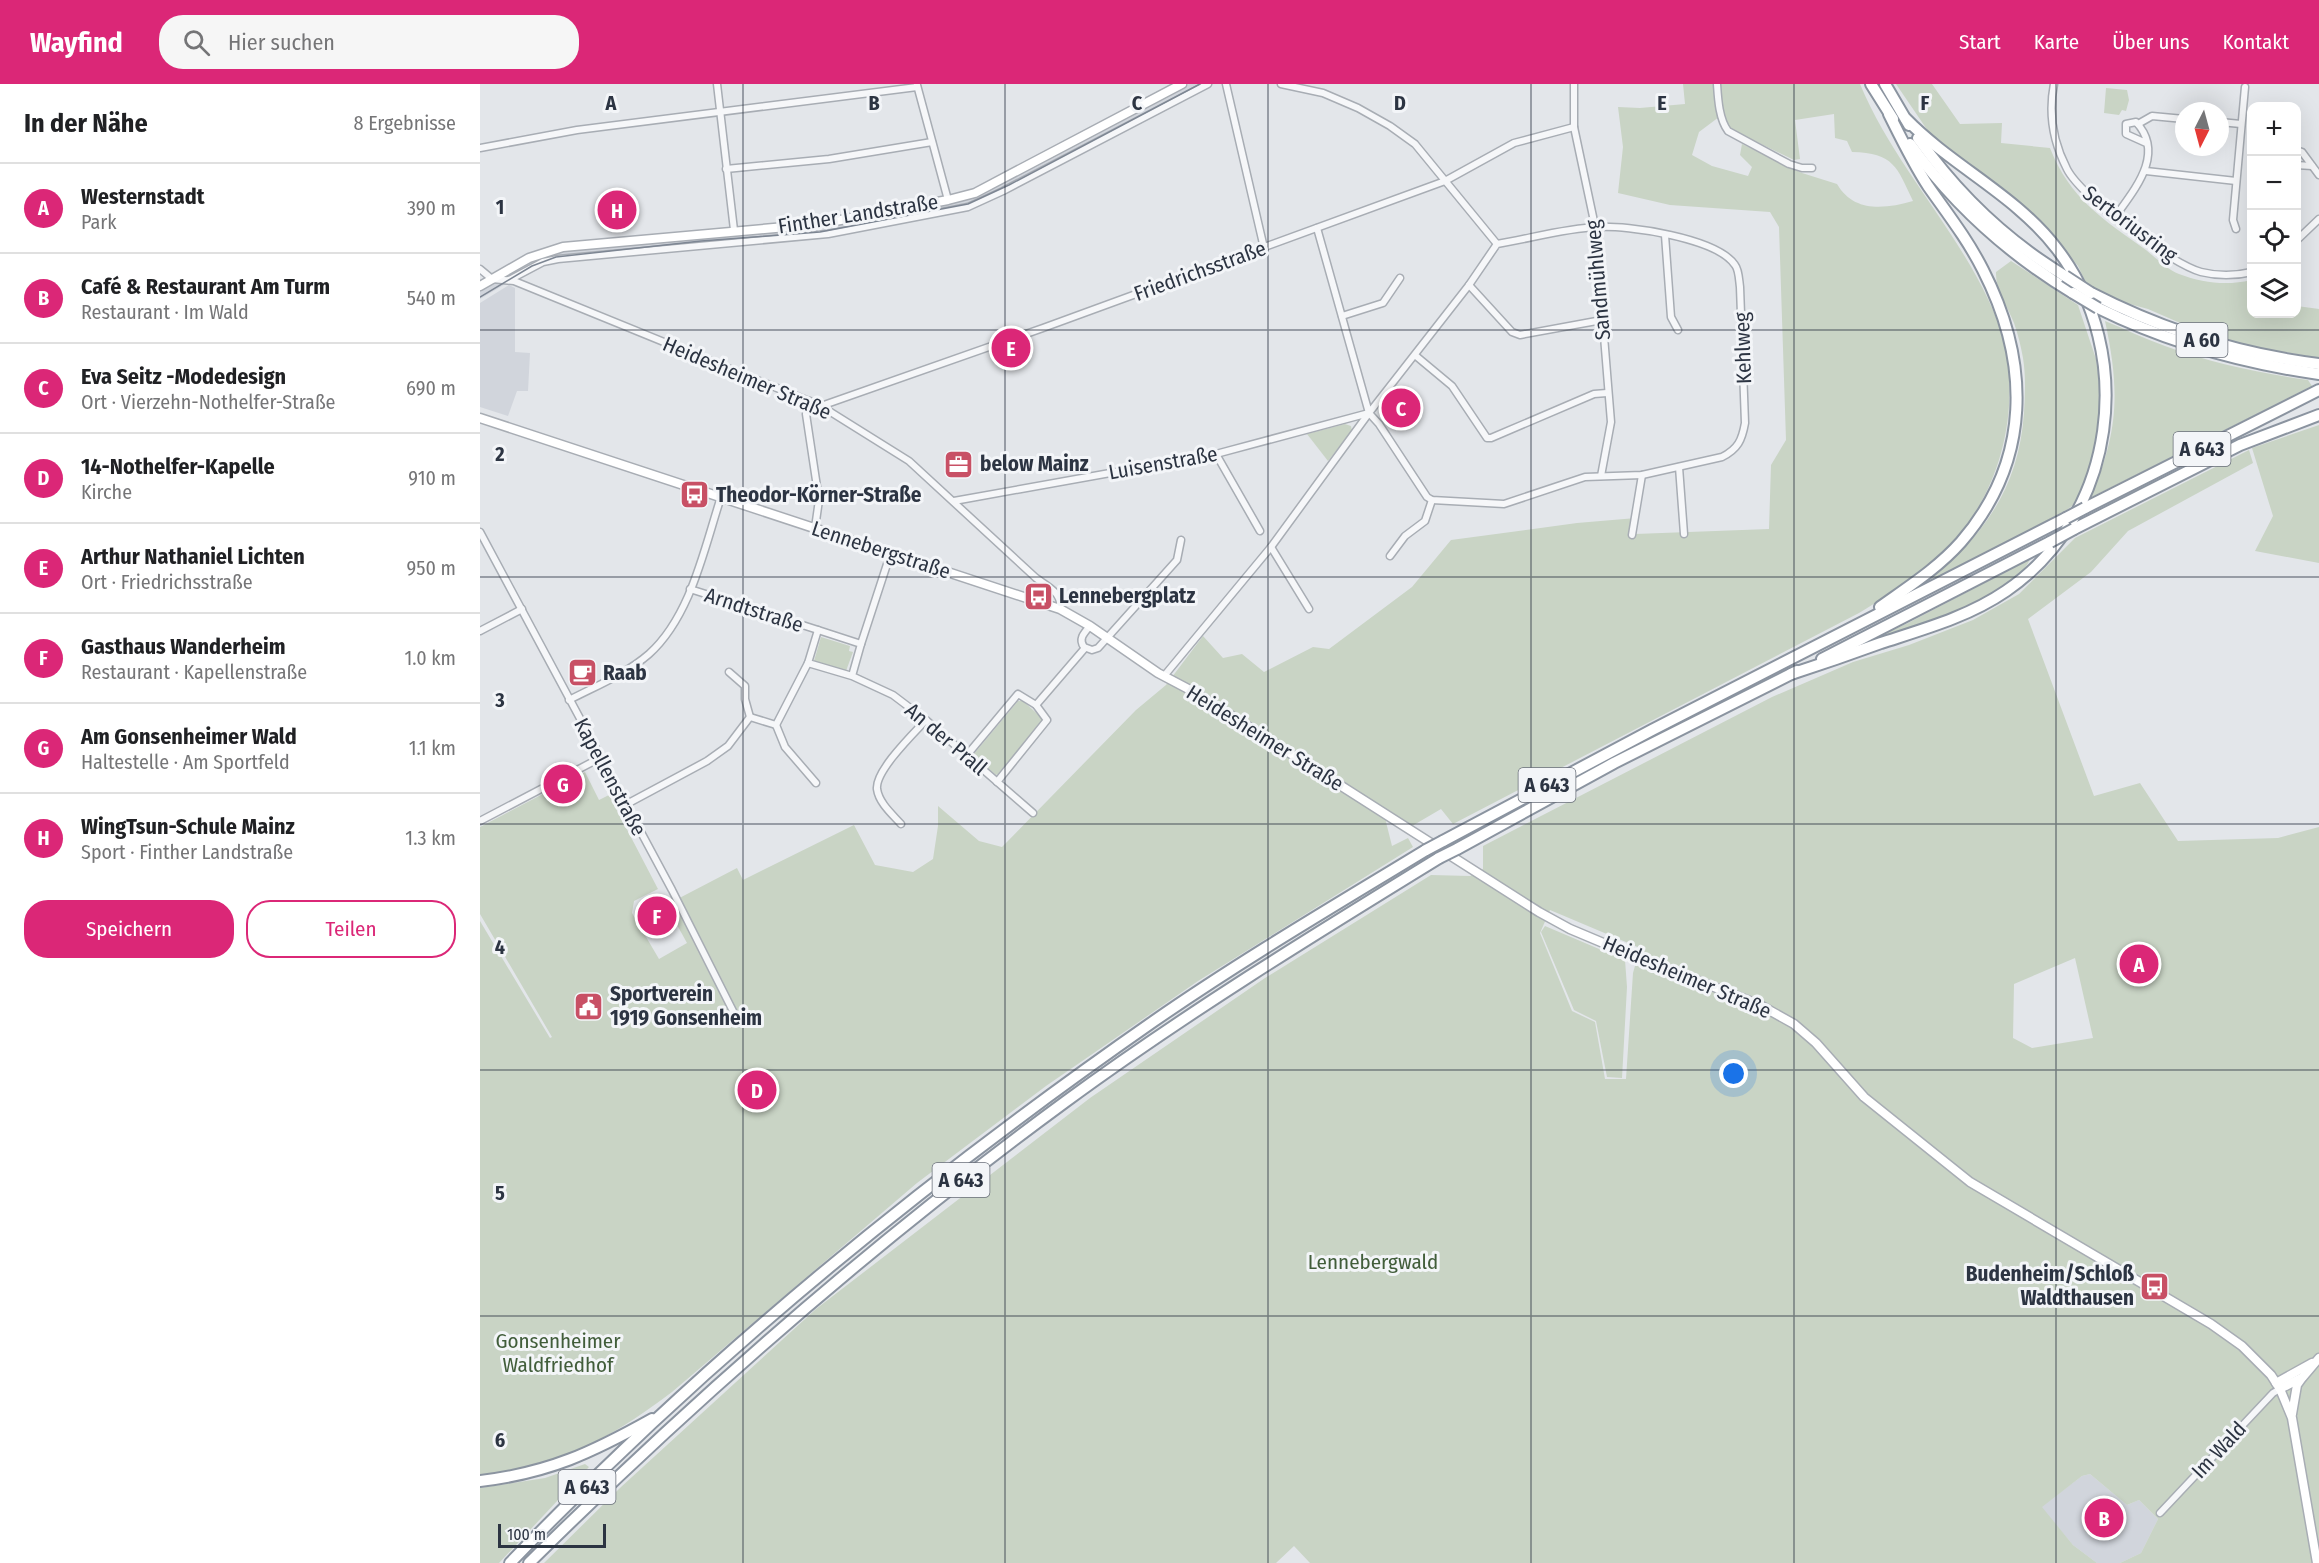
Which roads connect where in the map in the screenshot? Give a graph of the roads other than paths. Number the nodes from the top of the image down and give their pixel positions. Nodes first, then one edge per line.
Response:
1 (717, 84) edge
2 (1208, 84) edge
3 (1226, 84) edge
4 (1281, 84) edge
5 (1328, 84) edge
6 (1574, 84) edge
7 (1717, 84) edge
8 (1871, 84) edge
9 (1885, 84) edge
10 (2054, 84) edge
11 (917, 85) edge
12 (1180, 85) edge
13 (2245, 87) dead end
14 (1323, 93) junction
15 (720, 112) junction
16 (1889, 114) junction
17 (2175, 118) edge
18 (1906, 120) junction
19 (2229, 123) edge
20 (2138, 124) junction
21 (2241, 124) junction
22 (1574, 127) junction
23 (932, 142) junction
24 (2146, 143) junction
25 (480, 148) edge
26 (2301, 152) edge
27 (2301, 165) edge
28 (2312, 166) junction
29 (1812, 168) dead end
30 (726, 169) junction
31 (2145, 171) junction
32 (2319, 175) edge
33 (1445, 181) junction
34 (2236, 181) junction
35 (948, 200) junction
36 (2115, 217) junction
37 (2319, 219) edge
38 (1595, 226) junction
39 (1317, 228) junction
40 (2236, 229) dead end
41 (734, 230) junction
42 (1665, 235) junction
43 (2301, 236) edge
44 (1497, 244) junction
45 (1264, 248) junction
46 (480, 269) edge
47 (2247, 272) edge
48 (1400, 278) dead end
49 (492, 279) junction
50 (509, 280) junction
51 (1469, 285) junction
52 (480, 286) edge
53 (1342, 316) junction
54 (1602, 320) junction
55 (1678, 330) dead end
56 (1416, 356) junction
57 (2319, 364) edge
58 (2319, 374) edge
59 (2319, 390) edge
60 (1607, 393) junction
61 (810, 401) junction
62 (821, 406) junction
63 (1369, 413) junction
64 (2319, 415) edge
65 (480, 418) edge
66 (1216, 454) junction
67 (1679, 467) junction
68 (1642, 475) junction
69 (1601, 476) junction
70 (721, 497) junction
71 (1432, 500) junction
72 (954, 501) junction
73 (815, 528) junction
74 (1260, 531) dead end
75 (480, 532) edge
76 (1684, 534) dead end
77 (1632, 535) dead end
78 (1181, 540) dead end
79 (1271, 547) junction
80 (891, 552) junction
81 (1390, 556) dead end
82 (690, 589) junction
83 (522, 609) junction
84 (1060, 609) junction
85 (1310, 609) dead end
86 (1090, 626) junction
87 (818, 630) junction
88 (480, 631) edge
89 (1839, 634) junction
90 (1106, 637) junction
91 (861, 645) junction
92 (1085, 648) junction
93 (808, 663) junction
94 (729, 672) dead end
95 (1791, 674) junction
96 (852, 676) junction
97 (1164, 676) junction
98 (569, 700) junction
99 (1036, 705) junction
100 (750, 717) junction
101 (926, 720) junction
102 (776, 725) junction
103 (967, 756) junction
104 (600, 758) junction
105 (997, 782) junction
106 (816, 783) dead end
107 (625, 805) junction
108 (1033, 813) dead end
109 (480, 821) edge
110 (901, 824) dead end
111 (740, 1023) dead end
112 (2317, 1360) edge
113 (2303, 1377) junction
114 (2278, 1386) junction
115 (665, 1412) junction
116 (2292, 1418) junction
117 (480, 1481) edge
118 (2160, 1513) dead end
119 (510, 1563) edge
120 (529, 1563) edge
121 (2317, 1563) edge

1 - 15 street
2 - 50 street, Finther Landstraße
3 - 45 street
4 - 14 street
5 - 14 street
6 - 22 street, Sandmühlweg
7 - 29 street
8 - 16 highway, A 60
9 - 18 highway, A 60
10 - 36 street, Sertoriusring
11 - 15 street
11 - 23 street
12 - 35 main road, Finther Landstraße
13 - 21 street
14 - 33 street
15 - 25 street
15 - 30 street
16 - 58 highway, A 60, bridge
16 - 89 highway
17 - 20 street
18 - 57 highway, A 60, bridge
18 - 95 highway
19 - 21 street
20 - 24 street
20 - 24 street
21 - 34 street
22 - 33 street, Friedrichsstraße
22 - 38 street, Sandmühlweg
23 - 30 street
23 - 35 street
24 - 31 street
26 - 28 street
27 - 28 street
28 - 32 street
30 - 41 street
31 - 34 street
31 - 36 street
33 - 39 street, Friedrichsstraße
33 - 44 street
34 - 40 street
35 - 41 main road, Finther Landstraße
36 - 47 street, Sertoriusring
37 - 43 street
38 - 42 street, Kehlweg
38 - 44 street, Kehlweg
38 - 54 street, Sandmühlweg
39 - 45 street, Friedrichsstraße
39 - 53 street
41 - 49 main road, Finther Landstraße
42 - 55 street
42 - 67 street, Kehlweg
44 - 51 street
45 - 62 street, Friedrichsstraße
46 - 49 street
48 - 53 street
49 - 50 street, Heidesheimer Straße
49 - 52 main road, Finther Landstraße
50 - 61 street, Heidesheimer Straße
51 - 54 street
51 - 56 street
53 - 63 street
54 - 60 street, Sandmühlweg
56 - 60 street
56 - 63 street
59 - 89 highway, A 643, bridge
60 - 69 street, Sandmühlweg
61 - 62 street, Heidesheimer Straße
61 - 73 street
62 - 72 street, Heidesheimer Straße
63 - 66 street, Luisenstraße
63 - 71 street
63 - 79 street
64 - 95 highway, A 643, bridge
65 - 70 main road, Lennebergstraße
66 - 72 street, Luisenstraße
66 - 74 street
67 - 68 street, Kehlweg
67 - 76 street
68 - 69 street, Kehlweg
68 - 77 street
69 - 71 street, Kehlweg
70 - 73 main road, Lennebergstraße
70 - 82 street
71 - 81 street
72 - 84 street, Heidesheimer Straße
73 - 80 main road, Lennebergstraße
75 - 83 street, Kapellenstraße
78 - 90 street
79 - 85 street
79 - 97 street
80 - 84 main road, Lennebergstraße
80 - 91 street
82 - 87 street, Arndtstraße
82 - 98 street
83 - 88 street
83 - 98 street, Kapellenstraße
84 - 86 main road, Lennebergstraße
86 - 90 main road, Lennebergstraße
86 - 92 street
87 - 91 street, Arndtstraße
87 - 93 street
89 - 115 highway, A 643, bridge
90 - 92 street
90 - 97 main road, Heidesheimer Straße
91 - 96 street
92 - 99 street
93 - 96 street, An der Prall
93 - 102 street
94 - 100 street
95 - 120 highway, A 643, bridge
96 - 101 street, An der Prall
97 - 114 main road, Heidesheimer Straße
98 - 104 street, Kapellenstraße
99 - 103 street
99 - 105 street
100 - 102 street
100 - 107 street
101 - 103 street, An der Prall
101 - 110 street
102 - 106 street
103 - 105 street, An der Prall
104 - 107 street, Kapellenstraße
104 - 109 street
105 - 108 street, An der Prall
107 - 111 street, Kapellenstraße
112 - 113 main road
112 - 114 main road
113 - 114 main road
113 - 116 main road
114 - 116 main road, Heidesheimer Straße
114 - 118 street, Im Wald
115 - 117 highway
115 - 119 highway, A 643
116 - 121 main road, Heidesheimer Straße

